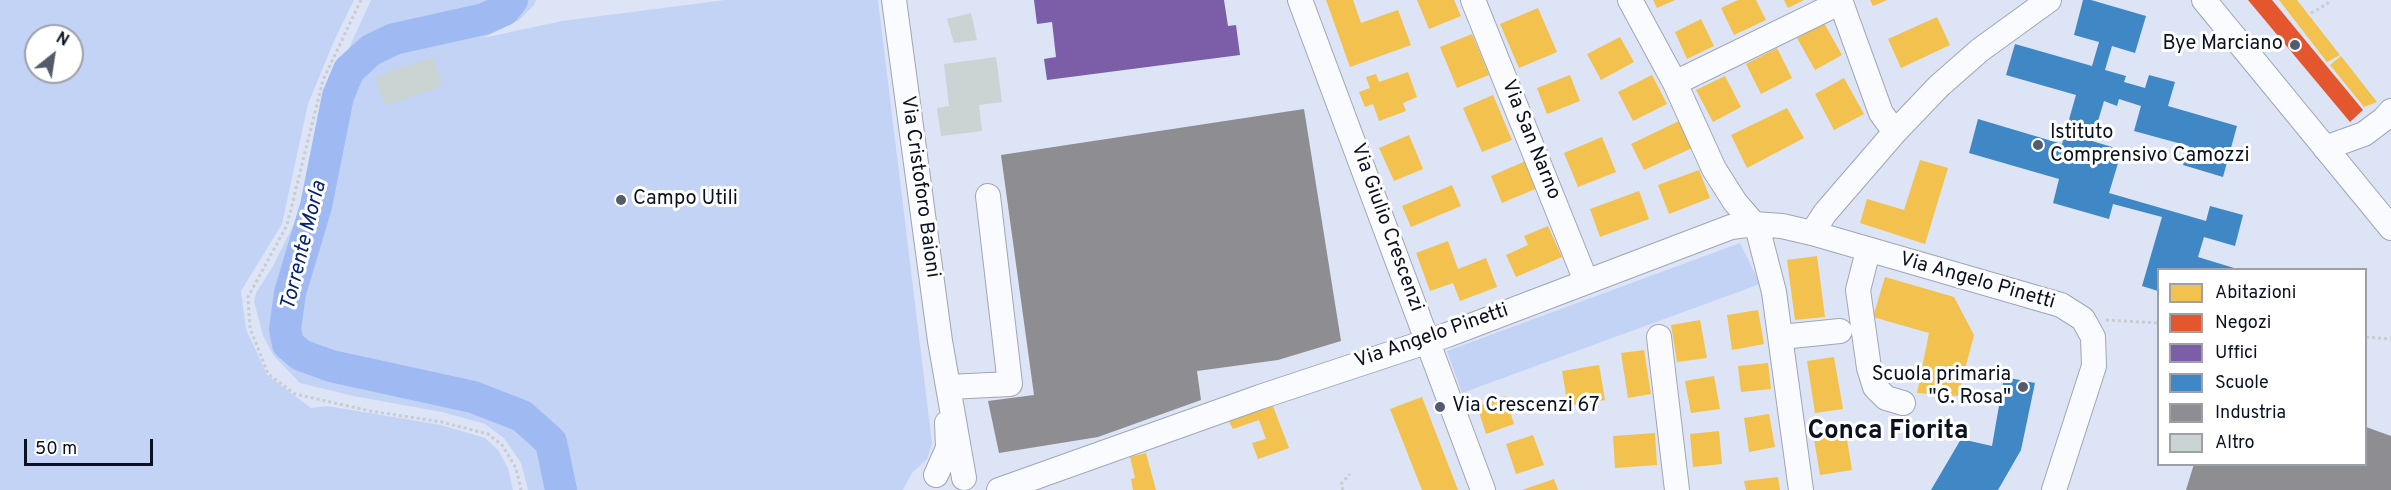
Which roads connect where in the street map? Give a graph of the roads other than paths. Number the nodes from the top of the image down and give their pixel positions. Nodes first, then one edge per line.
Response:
1 (894, 0) edge
2 (1300, 0) edge
3 (1473, 0) edge
4 (1630, 0) edge
5 (2204, 0) edge
6 (1841, 1) edge
7 (2040, 3) edge
8 (1675, 83) junction
9 (2391, 111) edge
10 (1895, 132) junction
11 (2325, 148) junction
12 (988, 196) dead end
13 (1754, 224) junction
14 (2391, 228) edge
15 (1812, 233) junction
16 (1868, 251) junction
17 (1586, 281) junction
18 (1840, 331) dead end
19 (1659, 337) dead end
20 (1781, 337) junction
21 (1428, 341) junction
22 (947, 380) junction
23 (1903, 403) dead end
24 (930, 482) edge
25 (974, 486) edge
26 (999, 490) edge
27 (1483, 490) edge
28 (1677, 490) edge
29 (1801, 490) edge
30 (2054, 490) edge

1 - 22 street, Via Cristoforo Baioni
2 - 21 street, Via Giulio Crescenzi
3 - 17 street, Via San Narno
4 - 8 street
5 - 11 street
6 - 8 street
6 - 10 street
7 - 10 street
8 - 13 street
9 - 11 street
10 - 15 street
11 - 14 street
12 - 22 street
13 - 15 street, Via Angelo Pinetti
13 - 17 street, Via Angelo Pinetti
13 - 20 street
15 - 16 street, Via Angelo Pinetti
16 - 23 street
16 - 30 street, Via Angelo Pinetti
17 - 21 street, Via Angelo Pinetti
18 - 20 street
19 - 28 street
20 - 29 street
21 - 26 street, Via Angelo Pinetti
21 - 27 street, Via Giulio Crescenzi
22 - 24 street, Via Cristoforo Baioni
22 - 25 street, Via Cristoforo Baioni
24 - 25 street, Via Cristoforo Baioni

